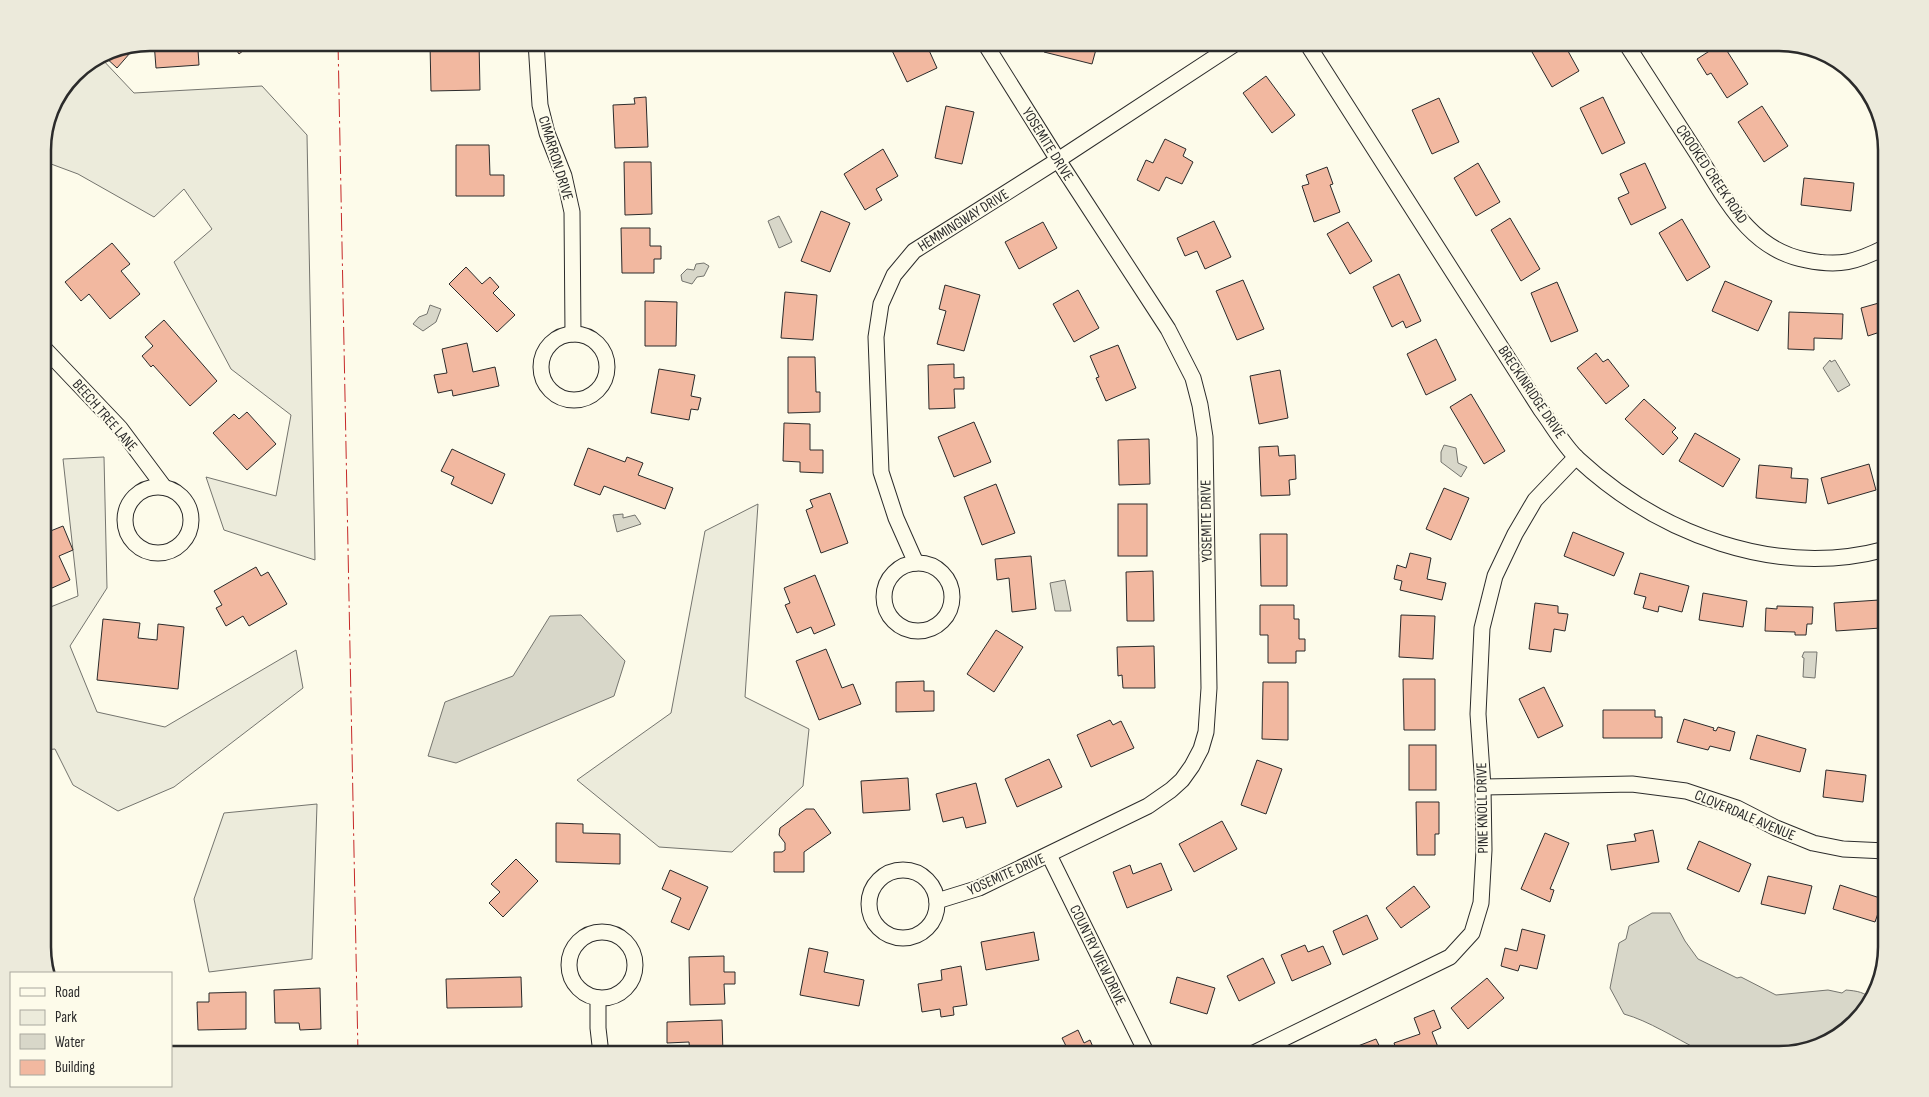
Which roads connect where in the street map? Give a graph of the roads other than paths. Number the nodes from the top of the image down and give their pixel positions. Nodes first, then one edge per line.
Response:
1 (537, 51) edge
2 (990, 51) edge
3 (1224, 51) edge
4 (1312, 51) edge
5 (1631, 51) edge
6 (1058, 160) junction
7 (1878, 250) edge
8 (573, 334) junction
9 (51, 355) edge
10 (1576, 457) junction
11 (164, 487) junction
12 (1878, 551) edge
13 (916, 563) junction
14 (1483, 787) junction
15 (1878, 851) edge
16 (1049, 855) junction
17 (937, 901) junction
18 (598, 998) junction
19 (600, 1046) edge
20 (1143, 1046) edge
21 (1268, 1046) edge

1 - 8 street, CIMARRON DRIVE
2 - 6 street, YOSEMITE DRIVE
3 - 6 street, HEMMINGWAY DRIVE
4 - 10 street, BRECKINRIDGE DRIVE
5 - 7 street, CROOKED CREEK ROAD
6 - 13 street, HEMMINGWAY DRIVE
6 - 16 street, YOSEMITE DRIVE
8 - 8 street
9 - 11 street, BEECH TREE LANE
10 - 12 street, BRECKINRIDGE DRIVE
10 - 14 street, PINE KNOLL DRIVE
11 - 11 street, BEECH TREE LANE
13 - 13 street
14 - 15 street, CLOVERDALE AVENUE
14 - 21 street, PINE KNOLL DRIVE
16 - 17 street, YOSEMITE DRIVE
16 - 20 street, COUNTRY VIEW DRIVE
17 - 17 street
18 - 18 street
18 - 19 street

